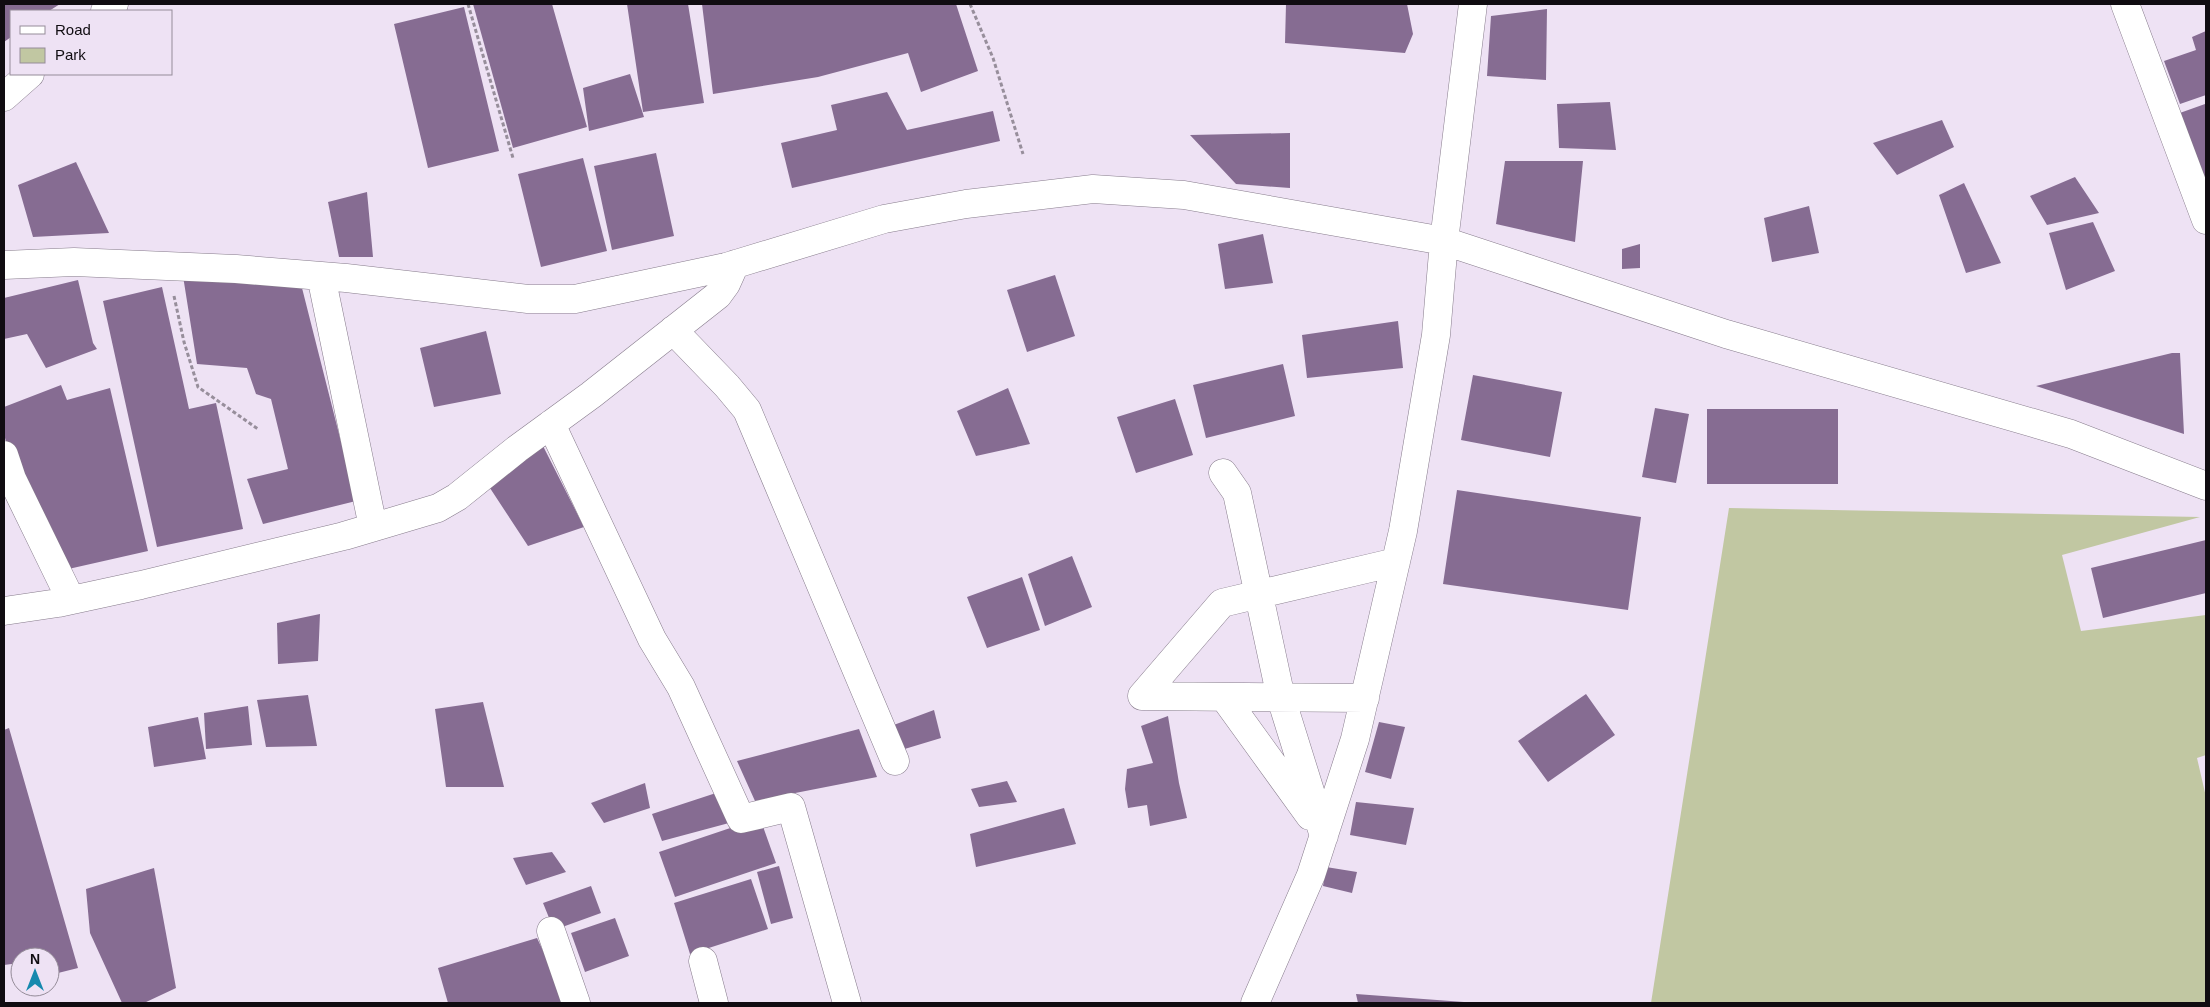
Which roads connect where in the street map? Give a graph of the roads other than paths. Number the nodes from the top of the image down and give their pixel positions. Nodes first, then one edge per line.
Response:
1 (1473, 4) edge
2 (2125, 4) edge
3 (29, 75) edge
4 (4, 97) edge
5 (2206, 220) edge
6 (1444, 241) junction
7 (735, 264) junction
8 (4, 265) edge
9 (321, 276) junction
10 (673, 330) junction
11 (551, 424) junction
12 (4, 456) edge
13 (1223, 473) dead end
14 (2206, 486) edge
15 (373, 527) junction
16 (1396, 562) junction
17 (1259, 594) junction
18 (72, 600) junction
19 (4, 611) edge
20 (1224, 697) junction
21 (1282, 698) junction
22 (1365, 698) junction
23 (895, 761) dead end
24 (1324, 836) junction
25 (551, 931) dead end
26 (703, 961) dead end
27 (576, 1003) edge
28 (714, 1003) edge
29 (847, 1003) edge
30 (1255, 1003) edge

1 - 6 street
2 - 5 street
3 - 4 street
6 - 7 street
6 - 14 street
6 - 16 street
7 - 9 street
7 - 10 street
8 - 9 street
9 - 15 street
10 - 11 street
10 - 23 street
11 - 15 street
11 - 29 street
12 - 18 street
13 - 17 street
15 - 18 street
16 - 17 street
16 - 22 street
17 - 20 street
17 - 21 street
18 - 19 street
20 - 21 street
20 - 24 street
21 - 22 street
21 - 24 street
22 - 24 street
24 - 30 street
25 - 27 street
26 - 28 street

